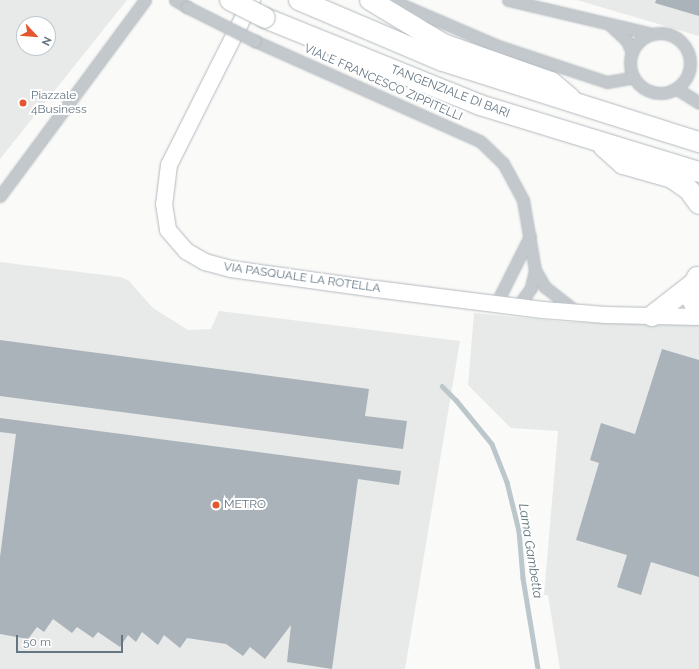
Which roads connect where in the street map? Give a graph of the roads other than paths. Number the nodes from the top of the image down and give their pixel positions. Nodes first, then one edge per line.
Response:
1 (145, 0) edge
2 (175, 0) edge
3 (230, 0) edge
4 (252, 0) edge
5 (299, 0) edge
6 (370, 0) edge
7 (391, 0) edge
8 (508, 0) edge
9 (611, 26) junction
10 (653, 34) junction
11 (632, 53) junction
12 (634, 77) junction
13 (677, 89) junction
14 (699, 103) edge
15 (580, 106) junction
16 (597, 141) junction
17 (699, 142) edge
18 (699, 172) edge
19 (0, 196) edge
20 (699, 204) edge
21 (530, 236) junction
22 (536, 270) junction
23 (696, 279) edge
24 (496, 304) junction
25 (518, 306) junction
26 (577, 312) junction
27 (699, 314) edge
28 (652, 316) junction
29 (699, 317) edge

1 - 19 street
2 - 21 street, VIALE FRANCESCO ZIPPITELLI, bridge
3 - 16 highway, TANGENZIALE DI BARI, bridge
4 - 24 street, VIA PASQUALE LA ROTELLA
5 - 15 highway
6 - 15 highway
7 - 12 street
8 - 9 street
9 - 10 street
9 - 11 street
10 - 11 street
10 - 13 street
11 - 12 street
12 - 13 street
13 - 14 street
15 - 17 highway
16 - 18 highway, TANGENZIALE DI BARI
16 - 20 highway
21 - 22 street, VIALE FRANCESCO ZIPPITELLI
21 - 24 street
22 - 25 street
22 - 26 street
23 - 27 highway
23 - 28 highway
24 - 25 street, VIA PASQUALE LA ROTELLA
25 - 26 street, VIA PASQUALE LA ROTELLA
26 - 28 street, VIA PASQUALE LA ROTELLA
28 - 29 street, VIA PASQUALE LA ROTELLA

